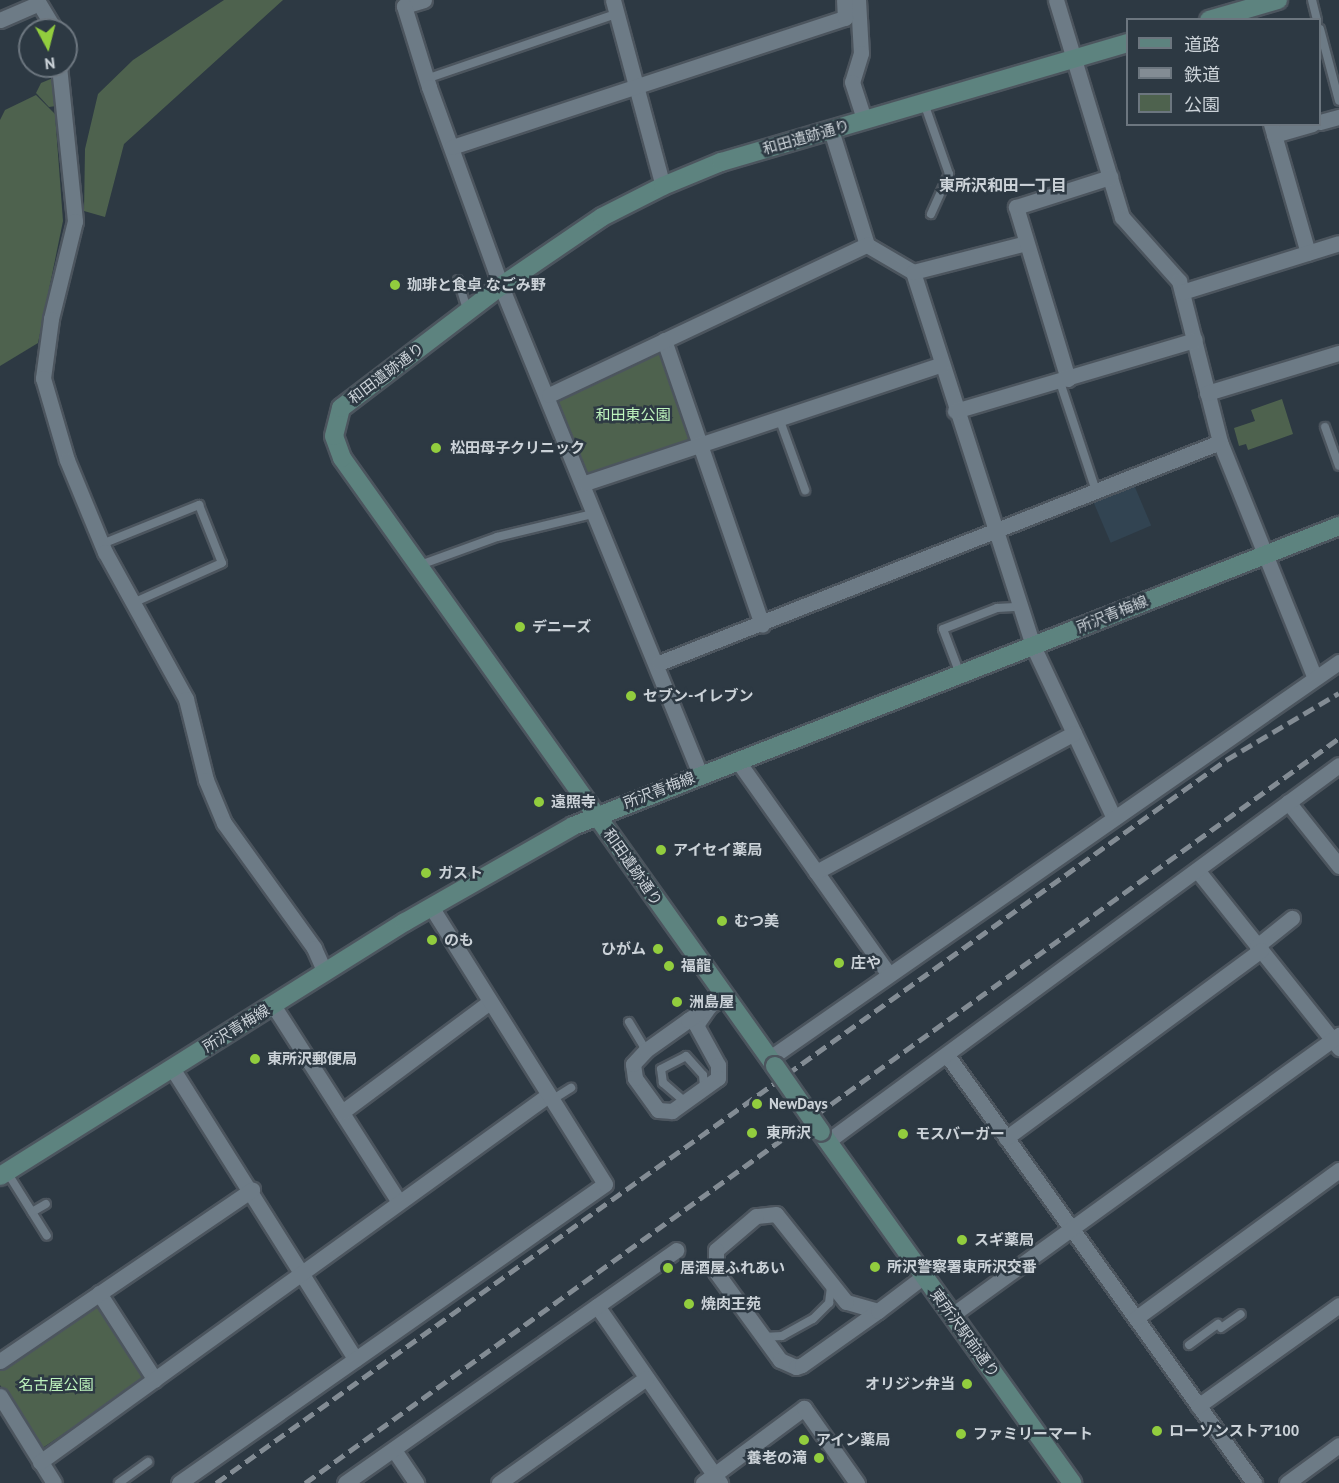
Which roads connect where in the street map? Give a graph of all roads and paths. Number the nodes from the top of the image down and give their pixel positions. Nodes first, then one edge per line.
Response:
1 (424, 0) edge
2 (844, 0) edge
3 (858, 0) edge
4 (1056, 0) edge
5 (1278, 0) edge
6 (1312, 0) edge
7 (37, 2) edge
8 (614, 7) edge
9 (1239, 15) edge
10 (47, 18) edge
11 (1221, 18) edge
12 (1316, 18) edge
13 (0, 20) edge
14 (1321, 33) edge
15 (1126, 44) edge
16 (1074, 59) junction
17 (60, 78) edge
18 (426, 79) junction
19 (633, 89) junction
20 (1339, 101) edge
21 (924, 103) junction
22 (1339, 117) edge
23 (864, 120) junction
24 (1321, 122) edge
25 (1299, 126) edge
26 (831, 130) junction
27 (1272, 130) edge
28 (452, 147) junction
29 (1110, 177) junction
30 (663, 186) junction
31 (931, 214) dead end
32 (1026, 243) junction
33 (1339, 243) edge
34 (867, 245) junction
35 (1308, 253) junction
36 (913, 272) junction
37 (458, 280) dead end
38 (501, 286) junction
39 (1182, 292) junction
40 (467, 311) junction
41 (664, 340) junction
42 (1195, 340) junction
43 (1339, 353) edge
44 (942, 364) junction
45 (1064, 380) junction
46 (1207, 393) junction
47 (549, 395) junction
48 (955, 411) junction
49 (779, 418) junction
50 (1325, 427) dead end
51 (1220, 442) junction
52 (702, 444) junction
53 (1339, 466) edge
54 (585, 483) junction
55 (805, 490) dead end
56 (1096, 492) junction
57 (597, 513) junction
58 (1339, 526) edge
59 (993, 532) junction
60 (102, 544) junction
61 (1263, 556) junction
62 (420, 565) junction
63 (133, 603) junction
64 (1019, 607) junction
65 (762, 625) junction
66 (1033, 646) junction
67 (1339, 662) edge
68 (659, 663) junction
69 (960, 674) junction
70 (1316, 678) junction
71 (1074, 733) junction
72 (737, 760) junction
73 (1339, 765) edge
74 (700, 774) junction
75 (1288, 802) junction
76 (596, 815) junction
77 (1114, 818) junction
78 (1339, 866) edge
79 (1197, 870) junction
80 (816, 872) junction
81 (431, 907) junction
82 (1292, 918) dead end
83 (1259, 948) junction
84 (325, 973) junction
85 (889, 975) junction
86 (717, 1001) junction
87 (488, 1003) junction
88 (273, 1005) junction
89 (629, 1022) dead end
90 (1337, 1041) edge
91 (646, 1050) junction
92 (947, 1055) junction
93 (773, 1062) junction
94 (172, 1068) junction
95 (571, 1088) dead end
96 (703, 1089) junction
97 (548, 1099) junction
98 (686, 1102) junction
99 (342, 1112) junction
100 (824, 1136) junction
101 (1006, 1138) junction
102 (1339, 1170) edge
103 (3, 1174) edge
104 (252, 1190) junction
105 (397, 1199) junction
106 (46, 1204) dead end
107 (32, 1212) junction
108 (1071, 1228) junction
109 (47, 1236) dead end
110 (676, 1250) dead end
111 (301, 1271) junction
112 (924, 1276) junction
113 (831, 1284) junction
114 (99, 1293) junction
115 (1339, 1305) edge
116 (597, 1306) junction
117 (878, 1311) junction
118 (1241, 1314) dead end
119 (952, 1315) junction
120 (1136, 1318) junction
121 (763, 1337) junction
122 (1189, 1345) dead end
123 (355, 1359) junction
124 (0, 1361) edge
125 (646, 1378) junction
126 (155, 1380) junction
127 (0, 1396) edge
128 (1198, 1406) junction
129 (1339, 1446) edge
130 (394, 1450) junction
131 (40, 1462) junction
132 (148, 1462) dead end
133 (712, 1480) edge
134 (54, 1483) edge
135 (120, 1483) edge
136 (179, 1483) edge
137 (345, 1483) edge
138 (416, 1483) edge
139 (499, 1483) edge
140 (857, 1483) edge
141 (1072, 1483) edge
142 (1254, 1483) edge
143 (1287, 1483) edge

1 - 18 street
2 - 19 street
3 - 23 street
4 - 16 street
5 - 9 street
6 - 12 lane
7 - 10 street
7 - 13 street
8 - 18 lane
8 - 19 street
9 - 11 street
14 - 20 lane
15 - 16 street, 和田遺跡通り
16 - 21 street, 和田遺跡通り
16 - 29 street
17 - 60 street
18 - 28 street
19 - 28 street
19 - 30 street
21 - 23 street, 和田遺跡通り
21 - 31 lane
22 - 24 street
23 - 26 street, 和田遺跡通り
25 - 27 street
26 - 30 street, 和田遺跡通り
26 - 34 street
27 - 35 street
28 - 38 street
29 - 32 street
29 - 39 street
30 - 38 street, 和田遺跡通り
32 - 36 street
32 - 45 street
33 - 35 street
34 - 36 street
34 - 41 street
35 - 39 street
36 - 44 street
37 - 40 lane
38 - 40 street, 和田遺跡通り
38 - 47 street
39 - 42 street
40 - 62 street, 和田遺跡通り
41 - 47 street
41 - 52 street
42 - 45 street
42 - 46 street
43 - 46 street
44 - 48 street
44 - 49 street
45 - 48 street
45 - 56 lane
46 - 51 street
47 - 54 street
48 - 59 street
49 - 52 street
49 - 55 lane
50 - 53 lane
51 - 56 street
51 - 61 street
52 - 54 street
52 - 65 street
54 - 57 street
56 - 59 street
57 - 62 lane
57 - 68 street
58 - 61 street, 所沢青梅線
59 - 64 street
59 - 65 street
60 - 63 street
60 - 63 lane
61 - 66 street, 所沢青梅線
61 - 70 street
62 - 76 street, 和田遺跡通り
63 - 84 street
64 - 66 street
64 - 69 lane
65 - 68 street
66 - 69 street, 所沢青梅線
66 - 71 street
67 - 70 street
68 - 74 street
69 - 72 street, 所沢青梅線
70 - 77 street
71 - 77 street
71 - 80 street
72 - 74 street, 所沢青梅線
72 - 80 street
73 - 75 street
74 - 76 street, 所沢青梅線
75 - 78 street
75 - 79 street
76 - 81 street, 所沢青梅線
76 - 86 street, 和田遺跡通り
77 - 85 street
79 - 83 street
79 - 92 street
80 - 85 street
81 - 84 street, 所沢青梅線
81 - 87 street
82 - 83 street
83 - 90 street
83 - 101 street
84 - 88 street, 所沢青梅線
85 - 93 street
86 - 91 street
86 - 93 street, 和田遺跡通り
86 - 96 street
87 - 97 street
87 - 99 street
88 - 94 street, 所沢青梅線
88 - 99 street
89 - 91 lane
90 - 108 street
91 - 98 street
92 - 100 street
92 - 101 street
93 - 100 street, 東所沢駅前通り, bridge
94 - 103 street, 所沢青梅線
94 - 104 street
95 - 97 lane
96 - 98 street
96 - 98 lane
97 - 105 street
97 - 123 street
99 - 105 street
100 - 112 street, 東所沢駅前通り
101 - 108 street
102 - 120 street
103 - 107 lane
104 - 111 street
104 - 114 street
105 - 111 street
106 - 107 lane
107 - 109 lane
108 - 119 street
108 - 120 street
110 - 116 street
111 - 123 street
111 - 126 street
112 - 117 street
112 - 119 street, 東所沢駅前通り
113 - 117 street
113 - 121 lane
113 - 121 street
114 - 124 street
114 - 126 street
115 - 128 street
116 - 125 street
116 - 130 street
117 - 121 street
118 - 122 lane
119 - 141 street, 東所沢駅前通り
120 - 128 street
123 - 136 street
125 - 133 street
125 - 139 street
126 - 131 street
127 - 131 street
128 - 142 street
129 - 143 street
130 - 137 street
130 - 138 street
131 - 134 street
132 - 135 lane
133 - 140 street

